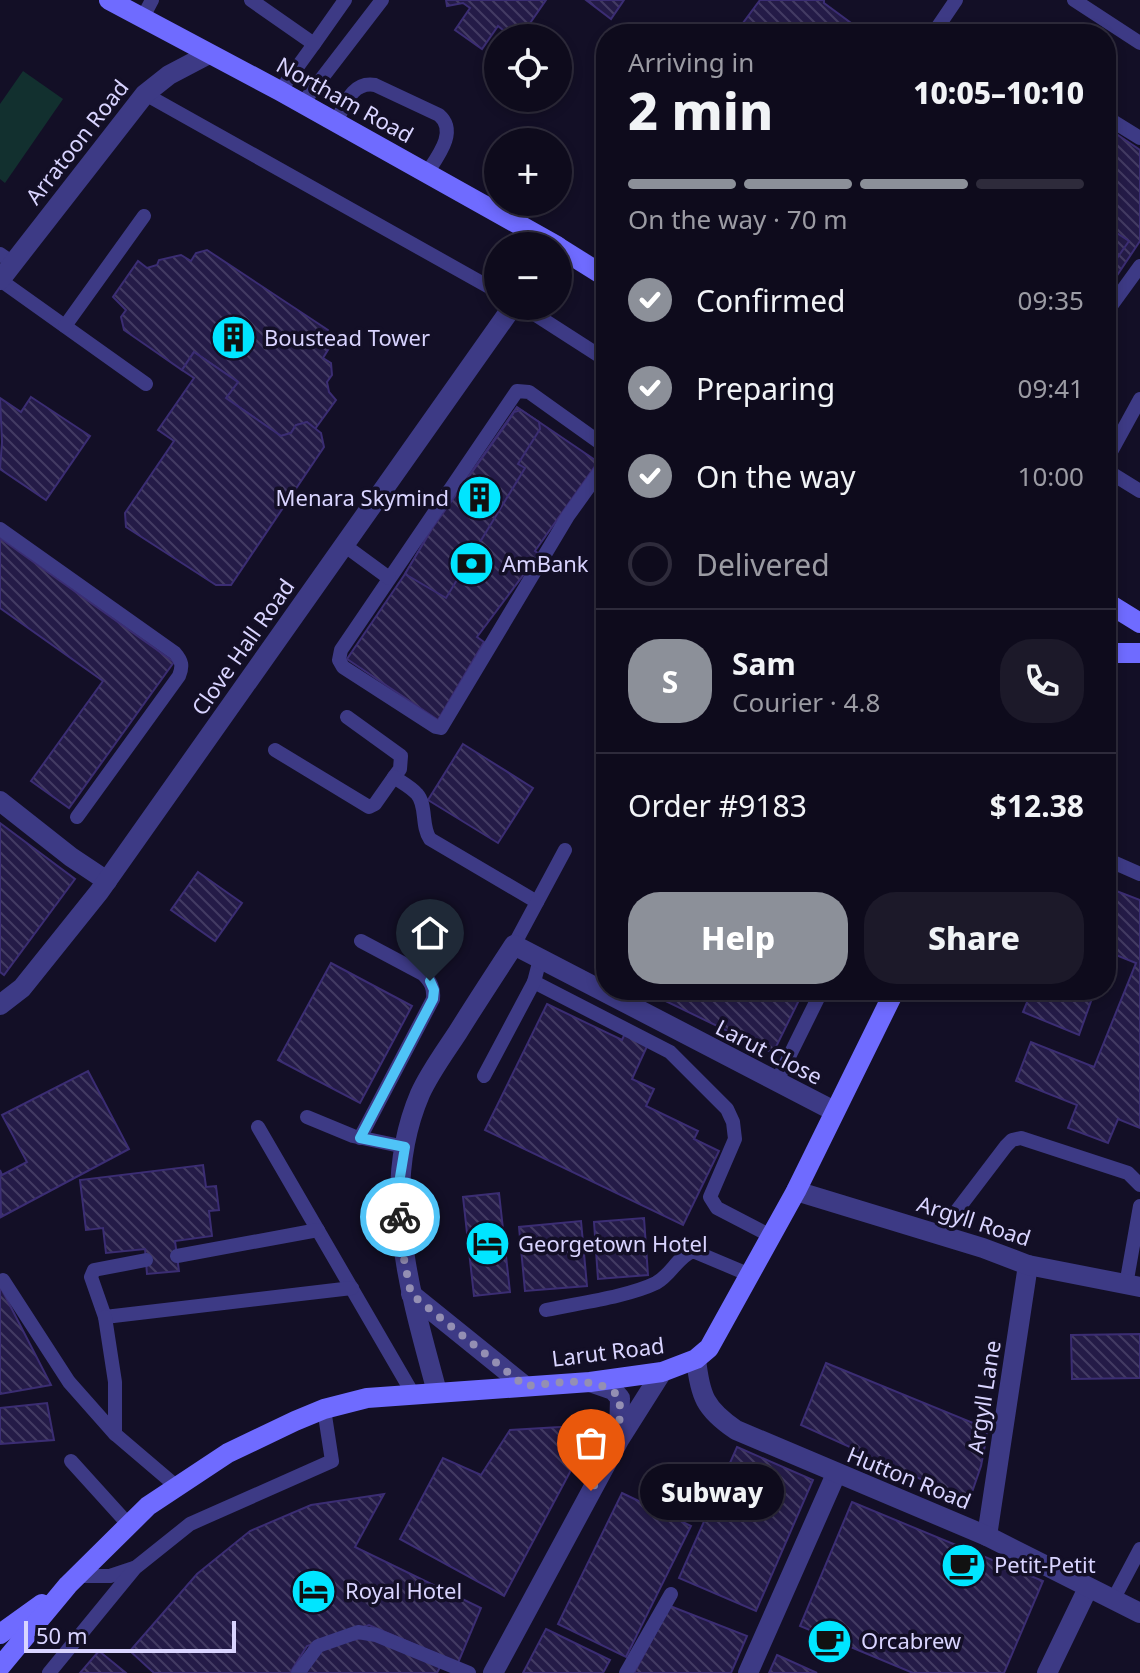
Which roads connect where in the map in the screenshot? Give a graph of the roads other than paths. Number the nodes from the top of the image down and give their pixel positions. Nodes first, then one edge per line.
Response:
1 (109, 0) edge
2 (152, 0) edge
3 (251, 0) edge
4 (345, 0) edge
5 (382, 0) edge
6 (956, 0) edge
7 (1074, 0) edge
8 (142, 19) junction
9 (940, 24) edge
10 (1111, 24) edge
11 (1116, 27) edge
12 (1140, 43) edge
13 (314, 44) junction
14 (209, 54) junction
15 (280, 91) junction
16 (145, 94) junction
17 (302, 104) junction
18 (336, 122) junction
19 (1116, 123) edge
20 (1140, 138) edge
21 (427, 173) junction
22 (144, 216) dead end
23 (531, 232) edge
24 (572, 256) edge
25 (7, 258) edge
26 (1140, 266) edge
27 (596, 271) edge
28 (0, 280) edge
29 (484, 284) edge
30 (1116, 299) edge
31 (503, 320) edge
32 (544, 320) edge
33 (65, 326) junction
34 (596, 354) edge
35 (146, 384) dead end
36 (1140, 399) edge
37 (596, 440) edge
38 (1116, 443) edge
39 (1116, 476) edge
40 (596, 477) edge
41 (1140, 491) edge
42 (0, 529) edge
43 (344, 545) junction
44 (389, 578) junction
45 (1116, 608) edge
46 (1140, 623) edge
47 (1116, 653) edge
48 (1140, 653) edge
49 (347, 717) dead end
50 (275, 750) dead end
51 (394, 777) junction
52 (0, 801) edge
53 (77, 817) dead end
54 (565, 850) dead end
55 (1116, 863) edge
56 (1140, 874) edge
57 (107, 881) junction
58 (537, 902) junction
59 (361, 941) dead end
60 (514, 945) junction
61 (540, 959) junction
62 (534, 982) junction
63 (596, 988) edge
64 (618, 1000) edge
65 (817, 1000) edge
66 (890, 1000) edge
67 (0, 1005) edge
68 (484, 1076) dead end
69 (776, 1083) junction
70 (834, 1111) junction
71 (307, 1117) dead end
72 (258, 1127) dead end
73 (360, 1138) junction
74 (405, 1147) junction
75 (1140, 1185) edge
76 (796, 1191) junction
77 (1140, 1206) edge
78 (318, 1230) junction
79 (939, 1234) junction
80 (771, 1236) junction
81 (177, 1256) dead end
82 (146, 1260) dead end
83 (1028, 1265) junction
84 (750, 1275) junction
85 (3, 1280) dead end
86 (1133, 1286) edge
87 (352, 1288) junction
88 (411, 1294) junction
89 (546, 1310) dead end
90 (105, 1317) junction
91 (696, 1359) junction
92 (662, 1372) junction
93 (590, 1382) junction
94 (525, 1386) junction
95 (437, 1392) junction
96 (413, 1394) junction
97 (324, 1409) junction
98 (115, 1434) junction
99 (619, 1440) junction
100 (71, 1461) dead end
101 (836, 1474) junction
102 (176, 1486) junction
103 (128, 1524) junction
104 (987, 1536) junction
105 (1140, 1549) edge
106 (135, 1568) junction
107 (73, 1580) junction
108 (1088, 1588) junction
109 (671, 1594) dead end
110 (1113, 1600) junction
111 (1140, 1613) edge
112 (0, 1634) edge
113 (0, 1667) edge
114 (49, 1673) edge
115 (298, 1673) edge
116 (469, 1673) edge
117 (493, 1673) edge
118 (626, 1673) edge
119 (748, 1673) edge
120 (1047, 1673) edge

1 - 8 main road, Northam Road
2 - 8 lane
3 - 13 lane
4 - 13 lane
5 - 17 lane
6 - 9 lane
7 - 10 lane
8 - 14 main road, Northam Road
11 - 12 lane
13 - 15 lane
14 - 15 main road, Northam Road
14 - 16 street, Arratoon Road
15 - 17 main road, Northam Road
16 - 25 street, Arratoon Road
16 - 29 lane
17 - 18 main road, Northam Road
18 - 21 main road, Northam Road
18 - 21 lane
19 - 20 lane
21 - 23 main road, Northam Road
22 - 33 lane
24 - 27 main road, Northam Road
25 - 28 street, Arratoon Road
26 - 30 lane
28 - 33 lane
31 - 43 street, Clove Hall Road
32 - 34 lane
33 - 35 lane
36 - 38 lane
37 - 44 lane
39 - 41 lane
40 - 44 lane
42 - 53 lane
43 - 44 lane
43 - 57 street, Clove Hall Road
45 - 46 main road
47 - 48 main road
49 - 51 lane
50 - 51 lane
51 - 58 lane
52 - 57 street
54 - 58 lane
55 - 56 lane
57 - 67 street, Clove Hall Road
58 - 60 lane
59 - 73 lane
60 - 61 street, Larut Close
60 - 74 street
61 - 62 lane
61 - 63 street, Larut Close
62 - 68 lane
62 - 80 lane
64 - 69 street, Larut Close
65 - 69 lane
66 - 70 main road, Larut Road
69 - 70 street, Larut Close
70 - 76 main road, Larut Road
71 - 73 lane
72 - 78 lane
73 - 74 lane
74 - 88 street
75 - 79 lane
76 - 79 street, Argyll Road
76 - 80 main road, Larut Road
77 - 86 lane
78 - 81 lane
78 - 87 lane
79 - 83 street, Argyll Road
80 - 84 main road, Larut Road
82 - 90 lane
83 - 86 street, Argyll Road
83 - 104 street, Argyll Lane
84 - 89 lane
84 - 91 main road, Larut Road
85 - 98 lane
87 - 90 lane
87 - 96 lane
88 - 94 street
88 - 95 street
90 - 98 lane
91 - 92 main road, Larut Road
91 - 101 street, Hutton Road
92 - 93 main road, Larut Road
92 - 99 street
93 - 94 main road, Larut Road
93 - 99 street
94 - 95 main road, Larut Road
95 - 96 main road, Larut Road
96 - 97 main road, Larut Road
97 - 102 main road, Larut Road
97 - 106 lane
98 - 102 lane
99 - 117 street
100 - 103 lane
101 - 104 street, Hutton Road
101 - 119 street
102 - 103 main road, Larut Road
103 - 107 main road, Larut Road
104 - 108 street, Hutton Road
105 - 110 lane
106 - 107 lane
106 - 114 lane
107 - 112 main road, Larut Road
107 - 113 main road, Larut Road
108 - 110 street, Hutton Road
108 - 120 street
109 - 118 lane
110 - 111 street, Hutton Road
115 - 116 lane

